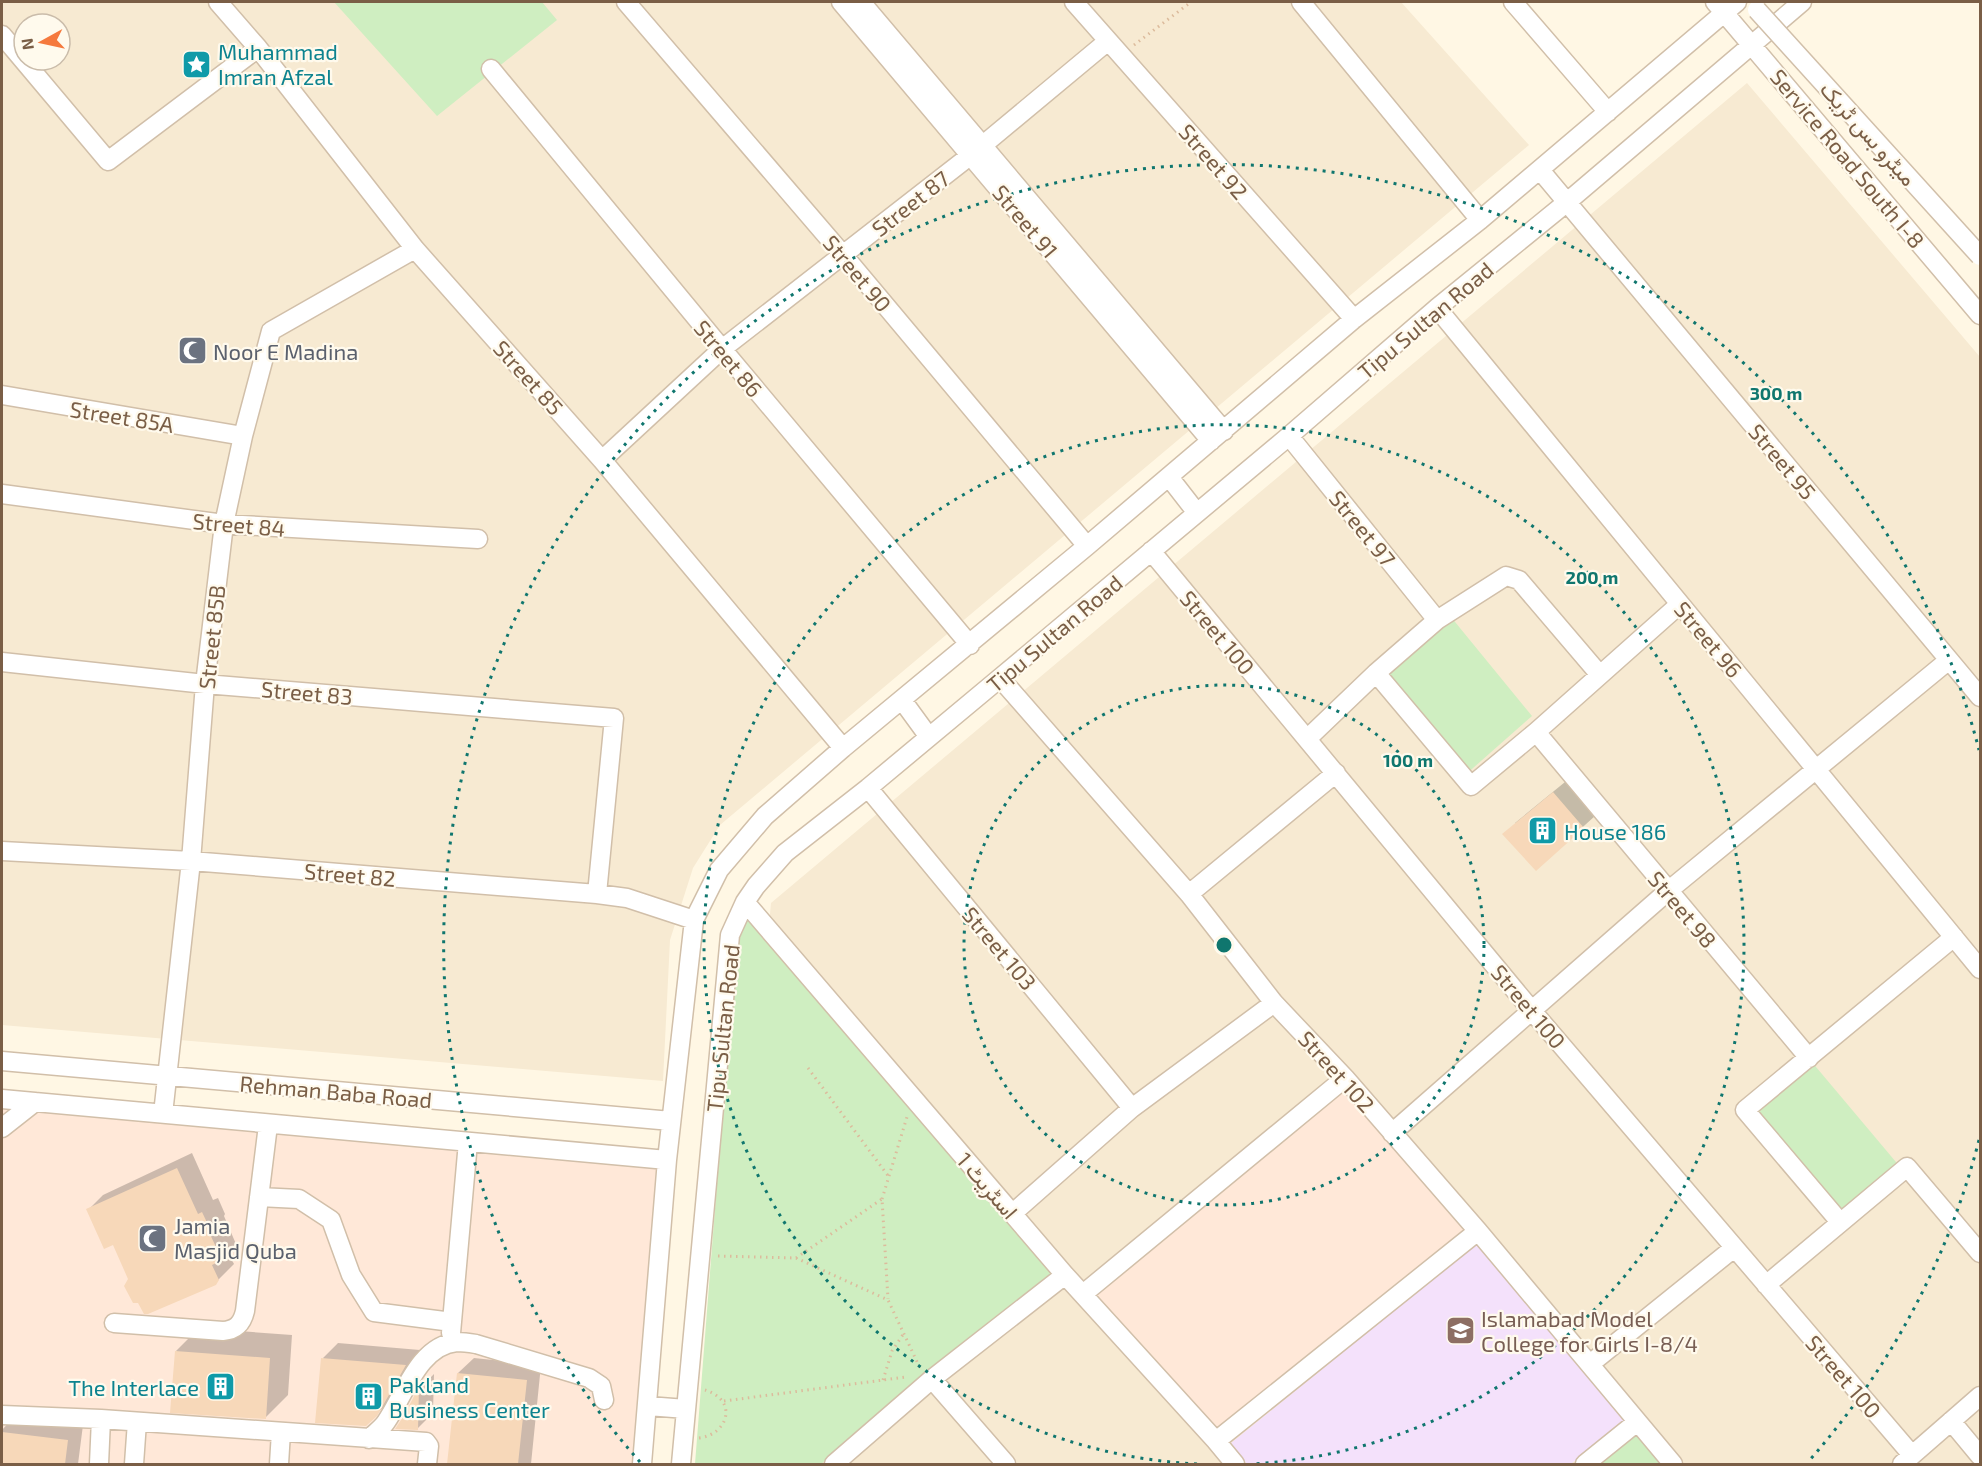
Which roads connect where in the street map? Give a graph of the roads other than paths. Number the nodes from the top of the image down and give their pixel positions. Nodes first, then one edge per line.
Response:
1 (218, 2) edge
2 (626, 2) edge
3 (841, 2) edge
4 (861, 2) edge
5 (1074, 2) edge
6 (1301, 2) edge
7 (1802, 2) edge
8 (1516, 3) edge
9 (1751, 4) edge
10 (1725, 5) edge
11 (2, 35) edge
12 (1108, 41) junction
13 (1752, 46) junction
14 (258, 48) junction
15 (491, 69) dead end
16 (1608, 112) junction
17 (977, 150) junction
18 (1540, 170) junction
19 (1566, 203) junction
20 (1480, 220) junction
21 (415, 249) junction
22 (844, 256) junction
23 (1980, 256) edge
24 (1437, 308) junction
25 (1980, 315) edge
26 (1354, 319) junction
27 (722, 350) junction
28 (2, 396) edge
29 (243, 436) junction
30 (1217, 436) junction
31 (1289, 436) junction
32 (602, 460) junction
33 (1169, 477) junction
34 (2, 494) edge
35 (1197, 513) junction
36 (224, 525) junction
37 (478, 539) dead end
38 (1087, 546) junction
39 (1151, 551) junction
40 (1680, 604) junction
41 (1437, 620) junction
42 (970, 645) junction
43 (1949, 660) junction
44 (2, 662) edge
45 (1376, 673) junction
46 (1600, 675) junction
47 (1000, 678) junction
48 (206, 684) junction
49 (1980, 697) edge
50 (902, 700) junction
51 (1536, 732) junction
52 (929, 737) junction
53 (1307, 739) junction
54 (843, 748) junction
55 (1817, 770) junction
56 (1336, 773) junction
57 (868, 788) junction
58 (2, 851) edge
59 (191, 861) junction
60 (1668, 891) junction
61 (597, 894) junction
62 (1189, 894) junction
63 (746, 902) junction
64 (694, 920) junction
65 (1954, 937) junction
66 (1980, 969) edge
67 (1274, 1003) junction
68 (1533, 1012) junction
69 (1809, 1058) junction
70 (2, 1061) edge
71 (168, 1076) junction
72 (1345, 1078) junction
73 (2, 1099) edge
74 (35, 1102) junction
75 (1132, 1108) junction
76 (164, 1114) junction
77 (671, 1121) junction
78 (268, 1125) junction
79 (2, 1128) edge
80 (1392, 1134) junction
81 (468, 1142) junction
82 (667, 1160) junction
83 (259, 1197) junction
84 (1013, 1214) junction
85 (1840, 1222) junction
86 (1478, 1231) junction
87 (1734, 1248) junction
88 (1980, 1253) edge
89 (1065, 1275) junction
90 (1766, 1285) junction
91 (1083, 1294) junction
92 (452, 1322) junction
93 (114, 1323) dead end
94 (450, 1344) junction
95 (1590, 1364) junction
96 (928, 1376) junction
97 (1980, 1396) edge
98 (604, 1400) dead end
99 (648, 1406) junction
100 (686, 1409) junction
101 (2, 1416) edge
102 (101, 1419) junction
103 (1951, 1421) junction
104 (137, 1422) junction
105 (1637, 1422) junction
106 (281, 1432) junction
107 (369, 1439) junction
108 (1216, 1441) junction
109 (1980, 1456) edge
110 (1907, 1460) edge
111 (99, 1464) edge
112 (134, 1464) edge
113 (279, 1464) edge
114 (427, 1464) edge
115 (642, 1464) edge
116 (681, 1464) edge
117 (834, 1464) edge
118 (1006, 1464) edge
119 (1235, 1464) edge
120 (1585, 1464) edge
121 (1673, 1464) edge

1 - 14 street, Street 85
2 - 22 street, Street 90
3 - 17 street, Street 91
4 - 17 street
5 - 12 street, Street 92
6 - 20 street
7 - 13 street, Tipu Sultan Road
8 - 16 street
9 - 23 street, میٹرو بس ٹریک, bridge
10 - 13 street, Service Road South I-8
10 - 16 street, Tipu Sultan Road
11 - 14 street
12 - 17 street, Street 87
12 - 26 street, Street 92
13 - 19 street, Tipu Sultan Road
13 - 25 street, Service Road South I-8
14 - 21 street, Street 85
15 - 27 street, Street 86
16 - 18 street, Tipu Sultan Road
17 - 22 street, Street 87
17 - 30 street, Street 91
18 - 19 street, Street 95
18 - 20 street, Tipu Sultan Road
19 - 24 street, Tipu Sultan Road
19 - 43 street, Street 95
20 - 26 street, Tipu Sultan Road
21 - 29 street, Street 85B
21 - 32 street, Street 85
22 - 27 street, Street 87
22 - 38 street, Street 90
24 - 31 street, Tipu Sultan Road
24 - 40 street, Street 96
26 - 30 street, Tipu Sultan Road
27 - 32 street, Street 87
27 - 42 street, Street 86
28 - 29 street, Street 85A
29 - 36 street, Street 85B
30 - 33 street, Tipu Sultan Road
31 - 35 street, Tipu Sultan Road
31 - 41 street, Street 97
32 - 54 street, Street 85
33 - 35 street
33 - 38 street, Tipu Sultan Road
34 - 36 street, Street 84
35 - 39 street, Tipu Sultan Road
36 - 37 street, Street 84
36 - 48 street, Street 85B
38 - 42 street, Tipu Sultan Road
39 - 47 street, Tipu Sultan Road
39 - 53 street, Street 100
40 - 46 street
40 - 55 street, Street 96
41 - 45 street
41 - 46 street
42 - 50 street, Tipu Sultan Road
43 - 49 street, Street 95
43 - 55 street
44 - 48 street, Street 83
45 - 51 street
45 - 53 street
46 - 51 street
47 - 52 street, Tipu Sultan Road
47 - 62 street, Street 102
48 - 59 street, Street 85B
48 - 61 street, Street 83
50 - 52 street
50 - 54 street, Tipu Sultan Road
51 - 60 street, Street 98
52 - 57 street, Tipu Sultan Road
53 - 56 street, Street 100
54 - 64 street, Tipu Sultan Road
55 - 60 street
55 - 65 street, Street 96
56 - 62 street
56 - 68 street, Street 100
57 - 63 street, Tipu Sultan Road
57 - 75 street, Street 103
58 - 59 street, Street 82
59 - 61 street, Street 82
59 - 71 street, Street 85B
60 - 68 street
60 - 69 street, Street 98
61 - 64 street, Street 82
62 - 67 street, Street 102
63 - 84 street, اسٹریٹ 1
63 - 100 street, Tipu Sultan Road
64 - 77 street, Tipu Sultan Road
65 - 66 street, Street 96
65 - 69 street
67 - 72 street, Street 102
67 - 75 street
68 - 80 street
68 - 87 street, Street 100
69 - 85 street
70 - 71 street, Rehman Baba Road
71 - 76 street, Street 85B
71 - 77 street, Rehman Baba Road
72 - 80 street, Street 102
72 - 91 street
73 - 74 street, Rehman Baba Road
74 - 76 street, Rehman Baba Road
74 - 79 street
75 - 84 street
76 - 78 street, Rehman Baba Road
77 - 82 street, Tipu Sultan Road
78 - 81 street, Rehman Baba Road
78 - 83 street
80 - 86 street, Street 102
81 - 82 street, Rehman Baba Road
81 - 92 street
82 - 99 street, Tipu Sultan Road
83 - 92 street
83 - 93 street
84 - 89 street, اسٹریٹ 1
85 - 88 street
85 - 90 street
86 - 95 street, Street 102
86 - 108 street
87 - 90 street, Street 100
87 - 95 street
89 - 91 street, اسٹریٹ 1
89 - 96 street
90 - 110 street, Street 100
91 - 108 street, اسٹریٹ 1
92 - 94 street
94 - 98 street
94 - 107 street
95 - 105 street, Street 102
96 - 117 street
96 - 118 street
97 - 103 street
99 - 100 street
99 - 115 street, Tipu Sultan Road
100 - 116 street, Tipu Sultan Road
101 - 102 street
102 - 104 street
102 - 111 street
103 - 109 street
103 - 110 street
104 - 106 street
104 - 112 street
105 - 120 street
105 - 121 street, Street 102
106 - 107 street
106 - 113 street
107 - 114 street
108 - 119 street, اسٹریٹ 1

